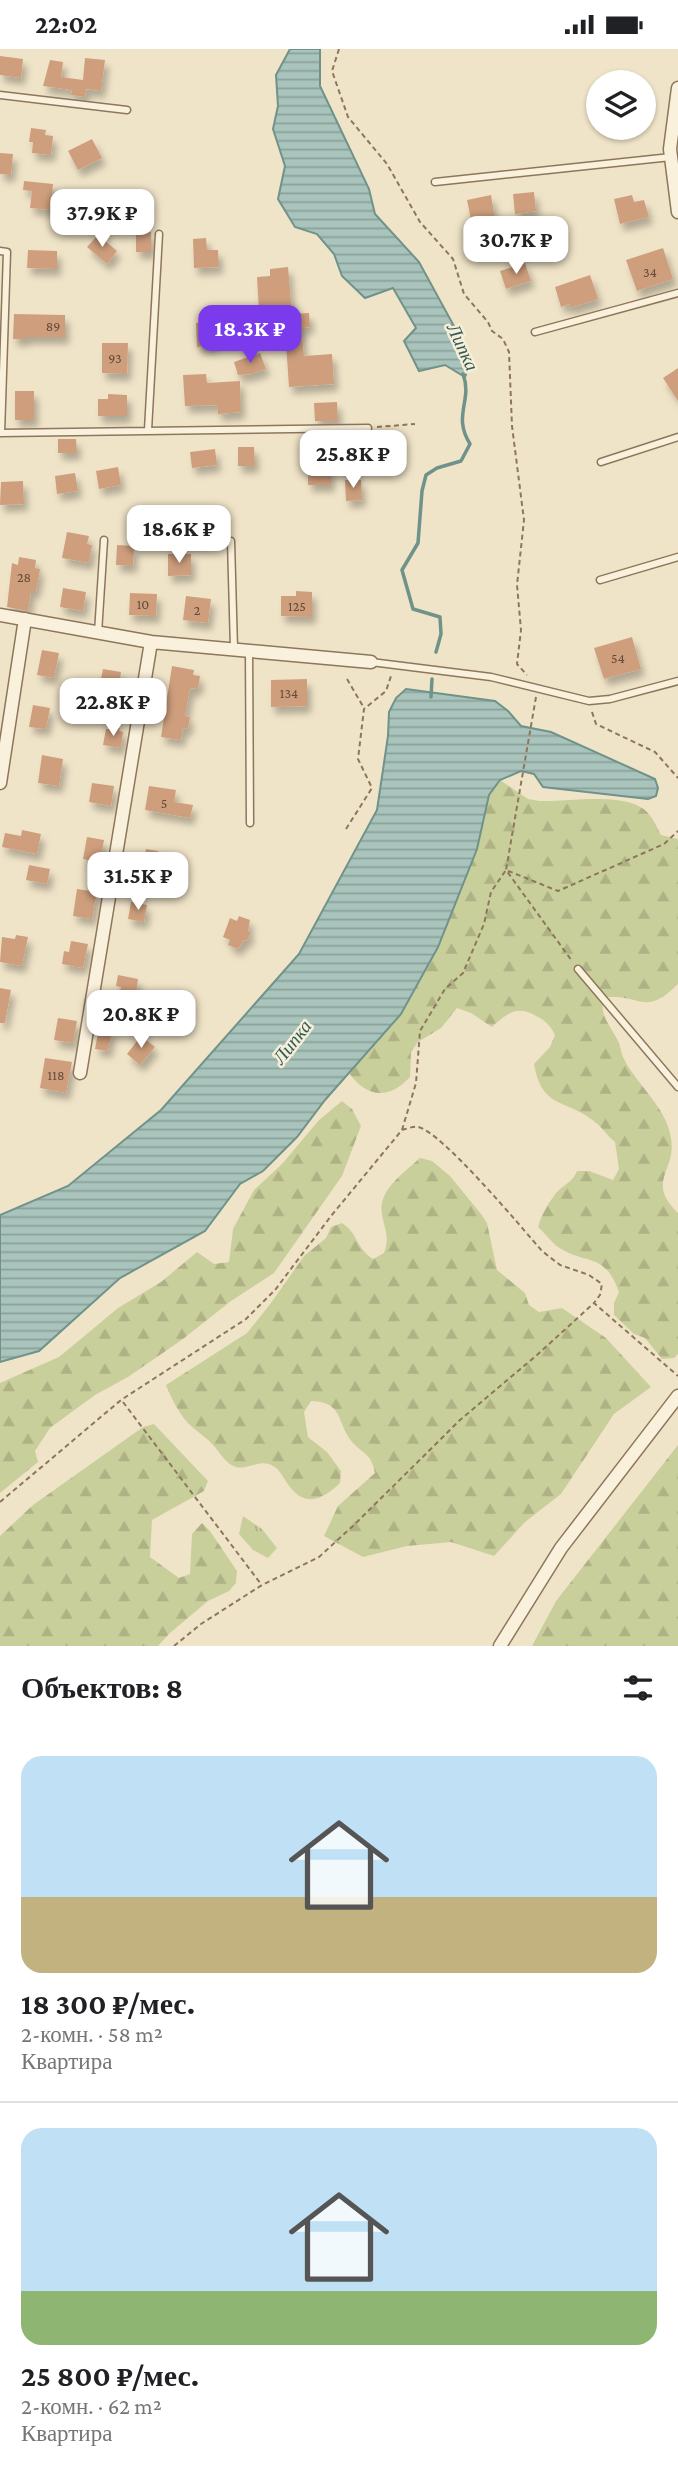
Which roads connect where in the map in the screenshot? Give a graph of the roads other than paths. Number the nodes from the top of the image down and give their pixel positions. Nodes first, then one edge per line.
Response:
1 (678, 88) edge
2 (0, 95) edge
3 (127, 110) dead end
4 (671, 157) junction
5 (435, 182) dead end
6 (678, 212) edge
7 (159, 234) dead end
8 (0, 251) edge
9 (678, 293) edge
10 (535, 331) dead end
11 (368, 428) road end
12 (148, 430) junction
13 (0, 433) edge
14 (678, 437) edge
15 (601, 462) dead end
16 (104, 540) dead end
17 (231, 541) dead end
18 (678, 557) edge
19 (600, 580) dead end
20 (0, 615) edge
21 (25, 619) junction
22 (98, 633) junction
23 (151, 642) junction
24 (234, 649) junction
25 (249, 650) junction
26 (371, 662) joint
27 (678, 681) edge
28 (0, 783) edge
29 (250, 823) dead end
30 (578, 969) road end
31 (80, 1073) dead end
32 (678, 1087) edge
33 (678, 1396) edge
34 (500, 1646) edge

1 - 4 street
2 - 3 lane
4 - 5 lane
4 - 6 street
7 - 12 lane
8 - 13 lane
9 - 10 lane
11 - 12 lane
12 - 13 lane
14 - 15 lane
16 - 22 lane
17 - 24 lane
18 - 19 lane
20 - 21 street
21 - 22 street
21 - 28 street
22 - 23 street
23 - 24 street
23 - 31 street
24 - 25 street
25 - 26 street
25 - 29 lane
26 - 27 lane
30 - 32 lane
33 - 34 street

